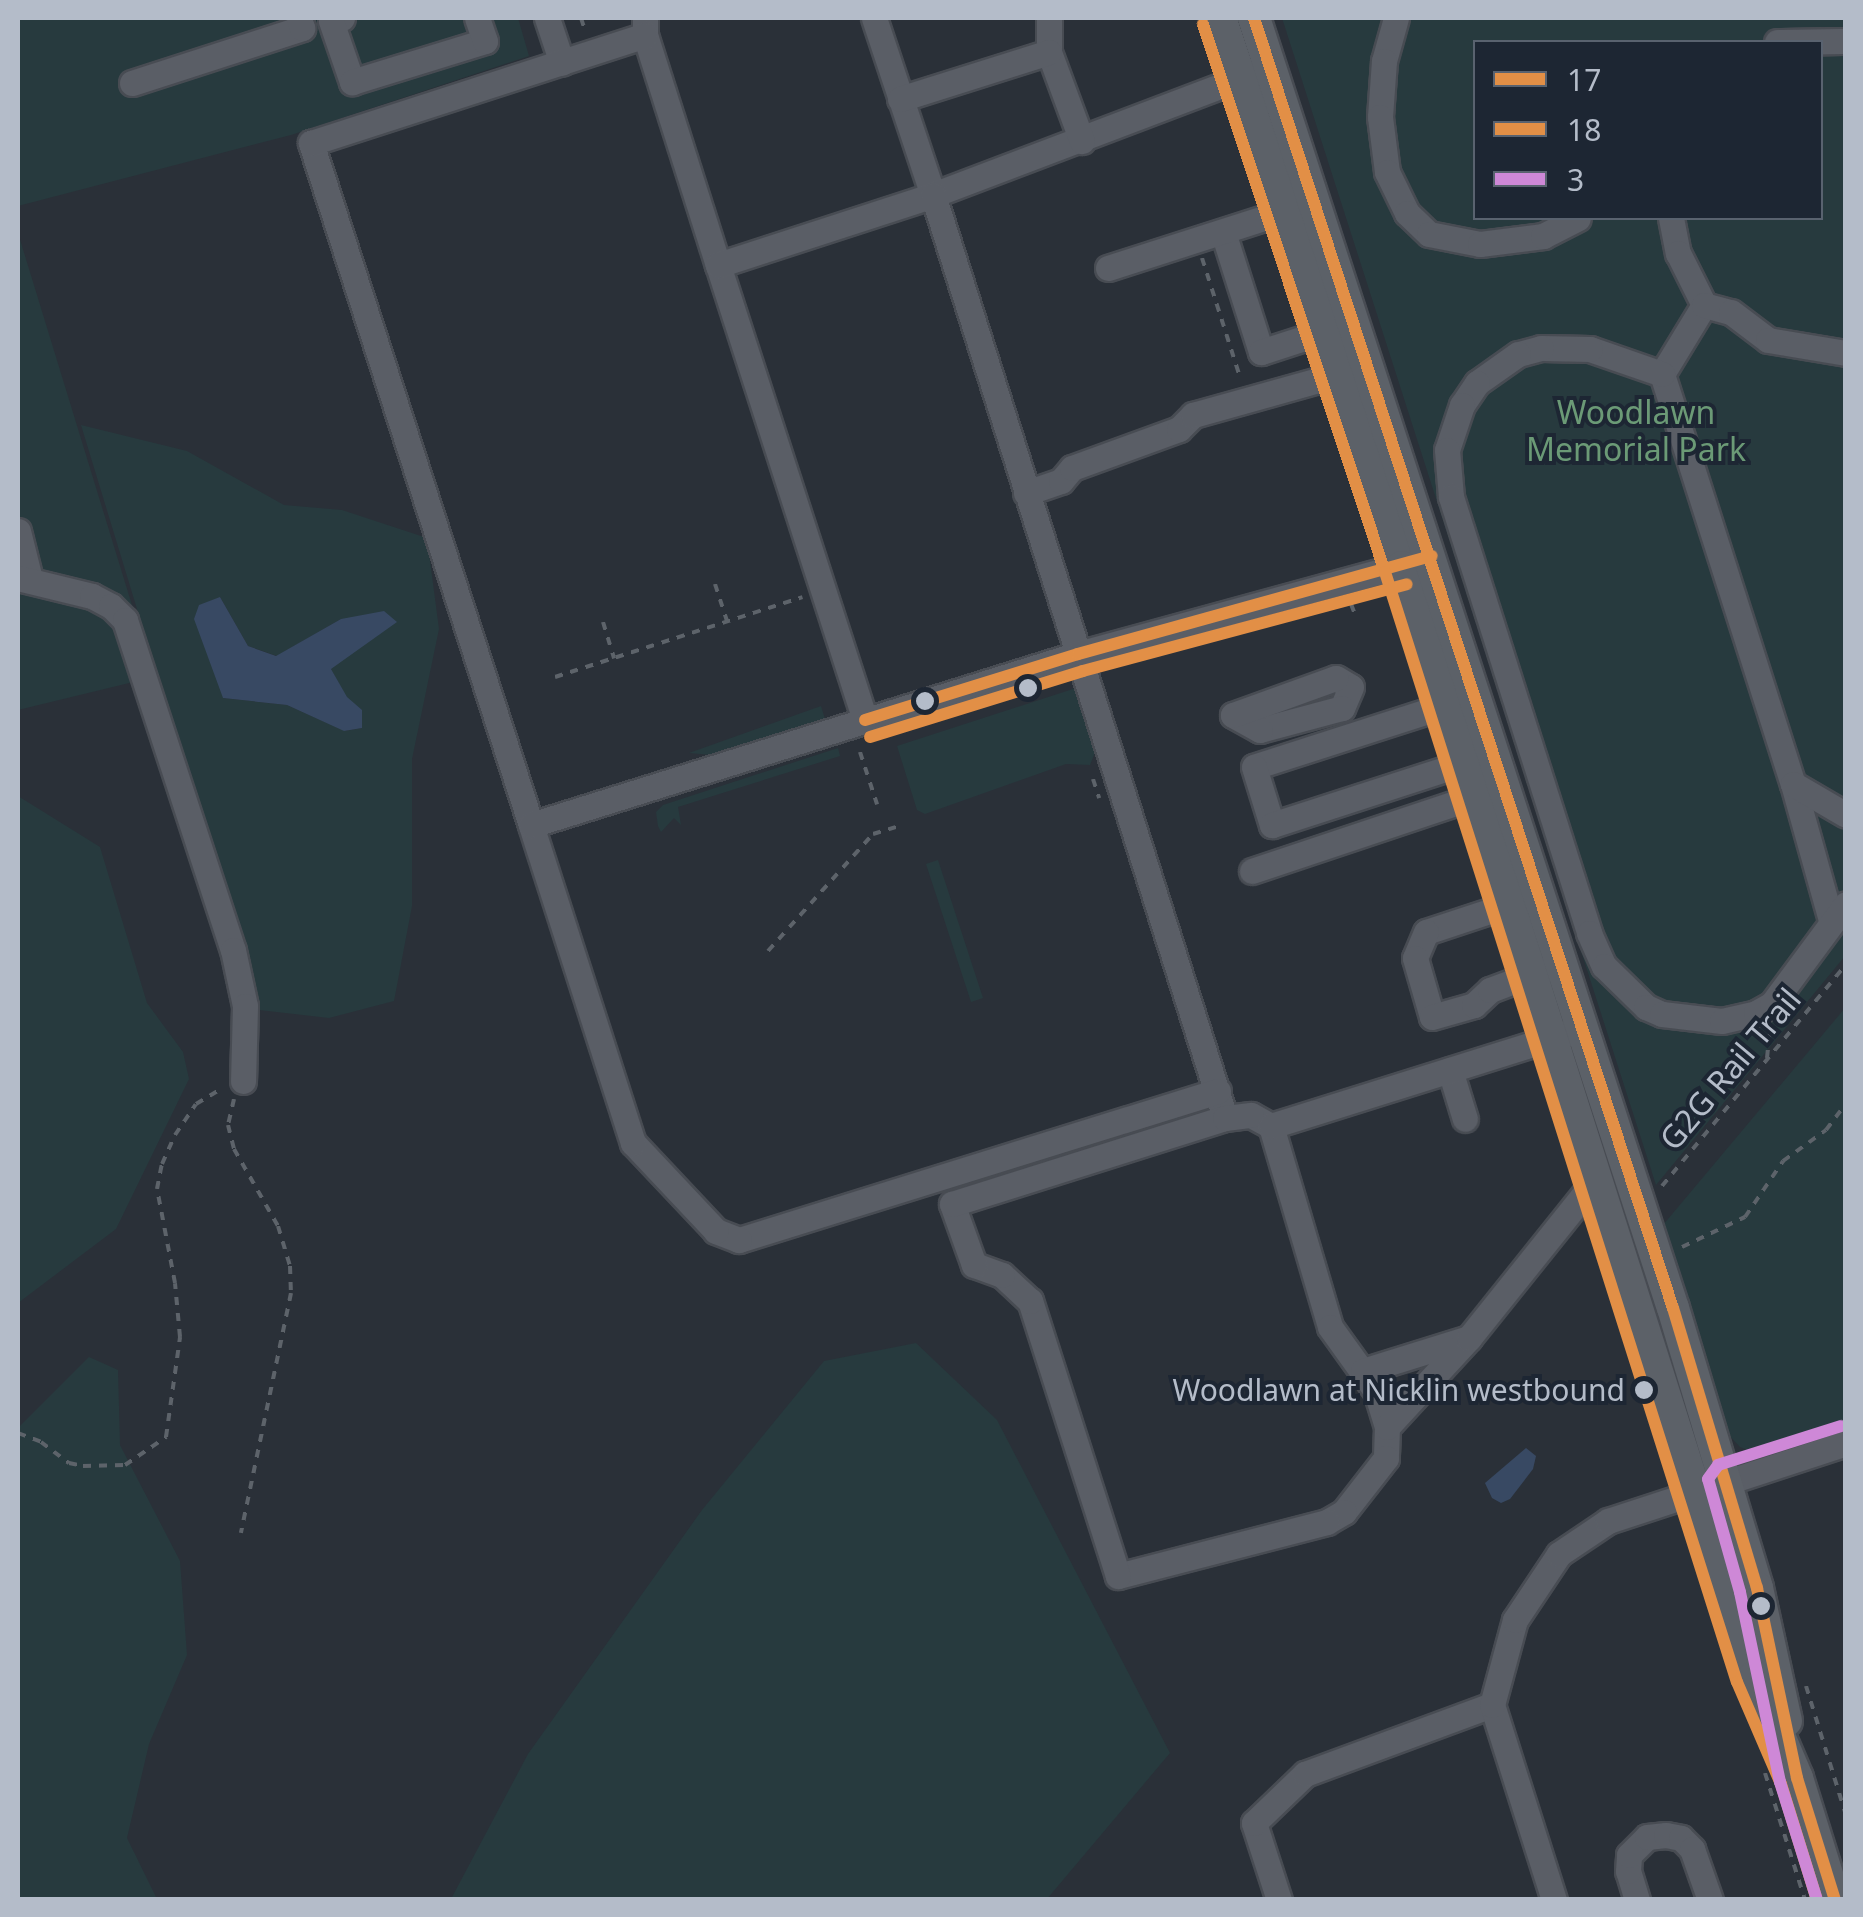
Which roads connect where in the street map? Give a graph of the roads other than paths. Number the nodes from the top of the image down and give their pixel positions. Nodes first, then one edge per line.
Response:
1 (478, 18) edge
2 (547, 18) edge
3 (874, 18) edge
4 (1049, 18) edge
5 (1220, 18) edge
6 (1254, 18) edge
7 (1396, 18) edge
8 (337, 19) edge
9 (300, 23) edge
10 (645, 26) edge
11 (1777, 33) edge
12 (1846, 41) edge
13 (1049, 52) junction
14 (562, 63) junction
15 (1256, 72) junction
16 (132, 83) dead end
17 (900, 100) junction
18 (1082, 142) junction
19 (933, 195) junction
20 (1301, 206) junction
21 (1574, 220) edge
22 (1671, 220) edge
23 (1223, 232) junction
24 (718, 265) junction
25 (1108, 268) dead end
26 (1704, 304) junction
27 (1340, 326) junction
28 (1846, 353) edge
29 (1354, 370) junction
30 (1662, 374) junction
31 (1026, 493) junction
32 (18, 532) edge
33 (1417, 562) junction
34 (24, 579) edge
35 (1078, 654) junction
36 (1461, 701) junction
37 (865, 720) junction
38 (1494, 753) junction
39 (1463, 764) junction
40 (1792, 784) junction
41 (1489, 792) junction
42 (1846, 815) edge
43 (531, 825) junction
44 (1252, 871) dead end
45 (1540, 894) junction
46 (1507, 906) junction
47 (1838, 912) edge
48 (1561, 964) junction
49 (1529, 976) junction
50 (1582, 1028) junction
51 (1548, 1039) junction
52 (1450, 1070) junction
53 (242, 1081) road end
54 (1218, 1090) junction
55 (1225, 1118) junction
56 (1465, 1119) dead end
57 (1271, 1126) junction
58 (1594, 1182) junction
59 (1469, 1338) junction
60 (1363, 1371) junction
61 (1387, 1427) junction
62 (1846, 1444) edge
63 (1710, 1487) junction
64 (1492, 1705) junction
65 (1846, 1893) edge
66 (1835, 1899) edge
67 (1279, 1900) edge
68 (1554, 1900) edge
69 (1637, 1900) edge
70 (1710, 1900) edge

1 - 8 street
2 - 14 street
3 - 17 street
4 - 13 street
5 - 15 main road
6 - 15 main road
7 - 21 street
8 - 9 street
9 - 16 street
10 - 14 street
10 - 24 street
11 - 12 street
13 - 17 street
13 - 18 street
14 - 43 street
15 - 18 street
15 - 20 main road
17 - 19 street
18 - 19 street
19 - 24 street
19 - 31 street
20 - 23 street
20 - 27 main road
22 - 26 street
23 - 25 street
23 - 27 street
24 - 37 street
26 - 28 street
26 - 30 street
27 - 29 main road
29 - 31 street
29 - 33 main road
30 - 40 street
30 - 47 street
31 - 35 street
32 - 34 street
33 - 35 street
33 - 36 main road
34 - 53 street
35 - 37 street
35 - 54 street
36 - 38 main road
36 - 39 main road
36 - 39 street
37 - 43 street
38 - 39 street
38 - 41 main road
39 - 41 main road
40 - 42 street
40 - 47 street
41 - 44 street
41 - 45 main road
41 - 46 main road
43 - 54 street
45 - 46 street
45 - 48 main road
46 - 49 main road
46 - 49 street
48 - 49 street
48 - 50 main road
49 - 51 main road
50 - 51 street
50 - 63 main road
51 - 52 street
51 - 58 main road
52 - 56 street
52 - 57 street
54 - 55 street
55 - 57 street
55 - 61 street
57 - 60 street
58 - 59 street
58 - 63 main road
59 - 60 street
59 - 61 street
60 - 61 street
62 - 63 street
63 - 64 street
63 - 66 main road
64 - 67 street
64 - 68 street
65 - 66 street
69 - 70 street

